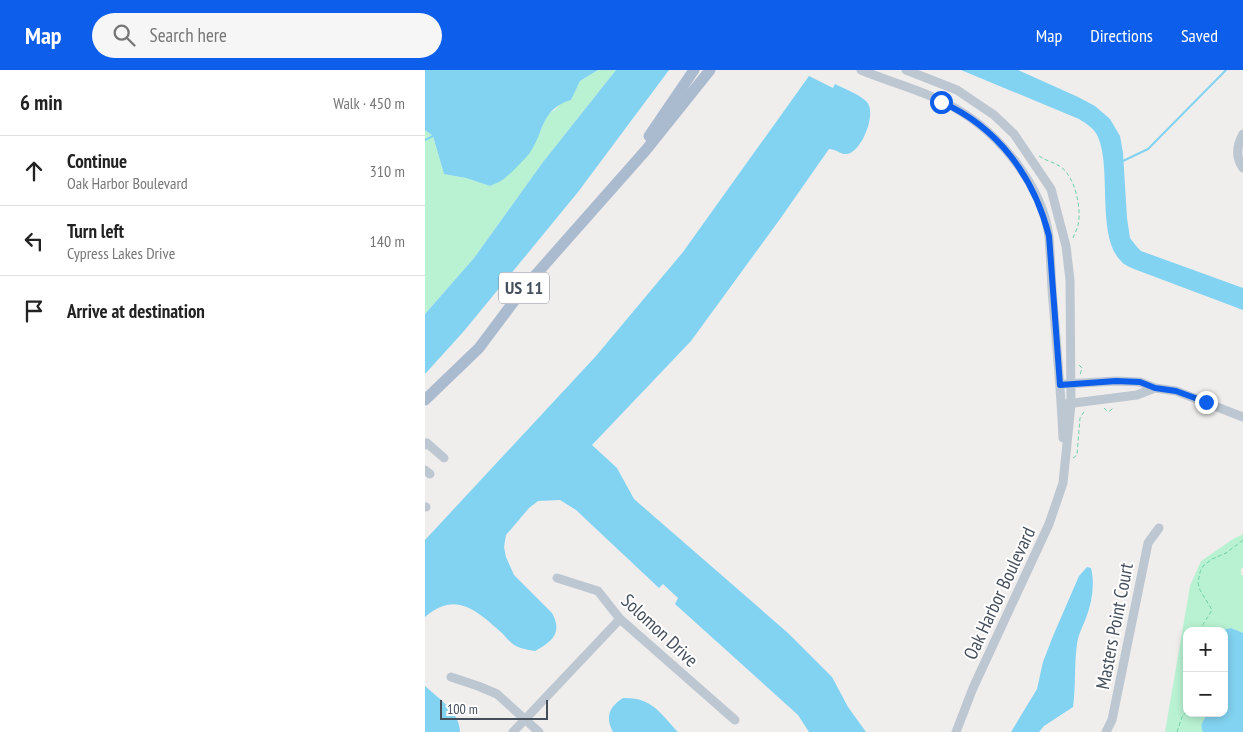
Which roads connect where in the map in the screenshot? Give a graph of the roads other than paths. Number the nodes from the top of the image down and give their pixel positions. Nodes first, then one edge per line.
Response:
1 (694, 70) edge
2 (710, 70) edge
3 (861, 70) edge
4 (906, 70) edge
5 (1243, 134) edge
6 (1243, 168) edge
7 (623, 175) junction
8 (1070, 384) junction
9 (1060, 385) junction
10 (1155, 388) junction
11 (425, 400) edge
12 (1071, 404) junction
13 (1061, 405) junction
14 (1243, 417) edge
15 (425, 445) edge
16 (444, 458) dead end
17 (1064, 465) junction
18 (1159, 528) dead end
19 (557, 578) dead end
20 (621, 619) junction
21 (451, 677) dead end
22 (524, 718) junction
23 (735, 720) dead end
24 (513, 732) edge
25 (539, 732) edge
26 (956, 732) edge
27 (1106, 732) edge

1 - 7 main road, US 11
2 - 7 main road, US 11
3 - 9 street, Oak Harbor Boulevard
4 - 8 street, Oak Harbor Boulevard
5 - 6 street
7 - 11 main road, US 11
8 - 9 street
8 - 10 street
8 - 12 street, Oak Harbor Boulevard
9 - 13 street, Oak Harbor Boulevard
10 - 12 street
10 - 14 street
12 - 13 street
12 - 17 street, Oak Harbor Boulevard
13 - 17 street, Oak Harbor Boulevard
15 - 16 street
17 - 26 street, Oak Harbor Boulevard
18 - 27 street, Masters Point Court
19 - 20 street, Solomon Drive
20 - 22 street
20 - 23 street, Solomon Drive
21 - 22 street
22 - 24 street
22 - 25 street

